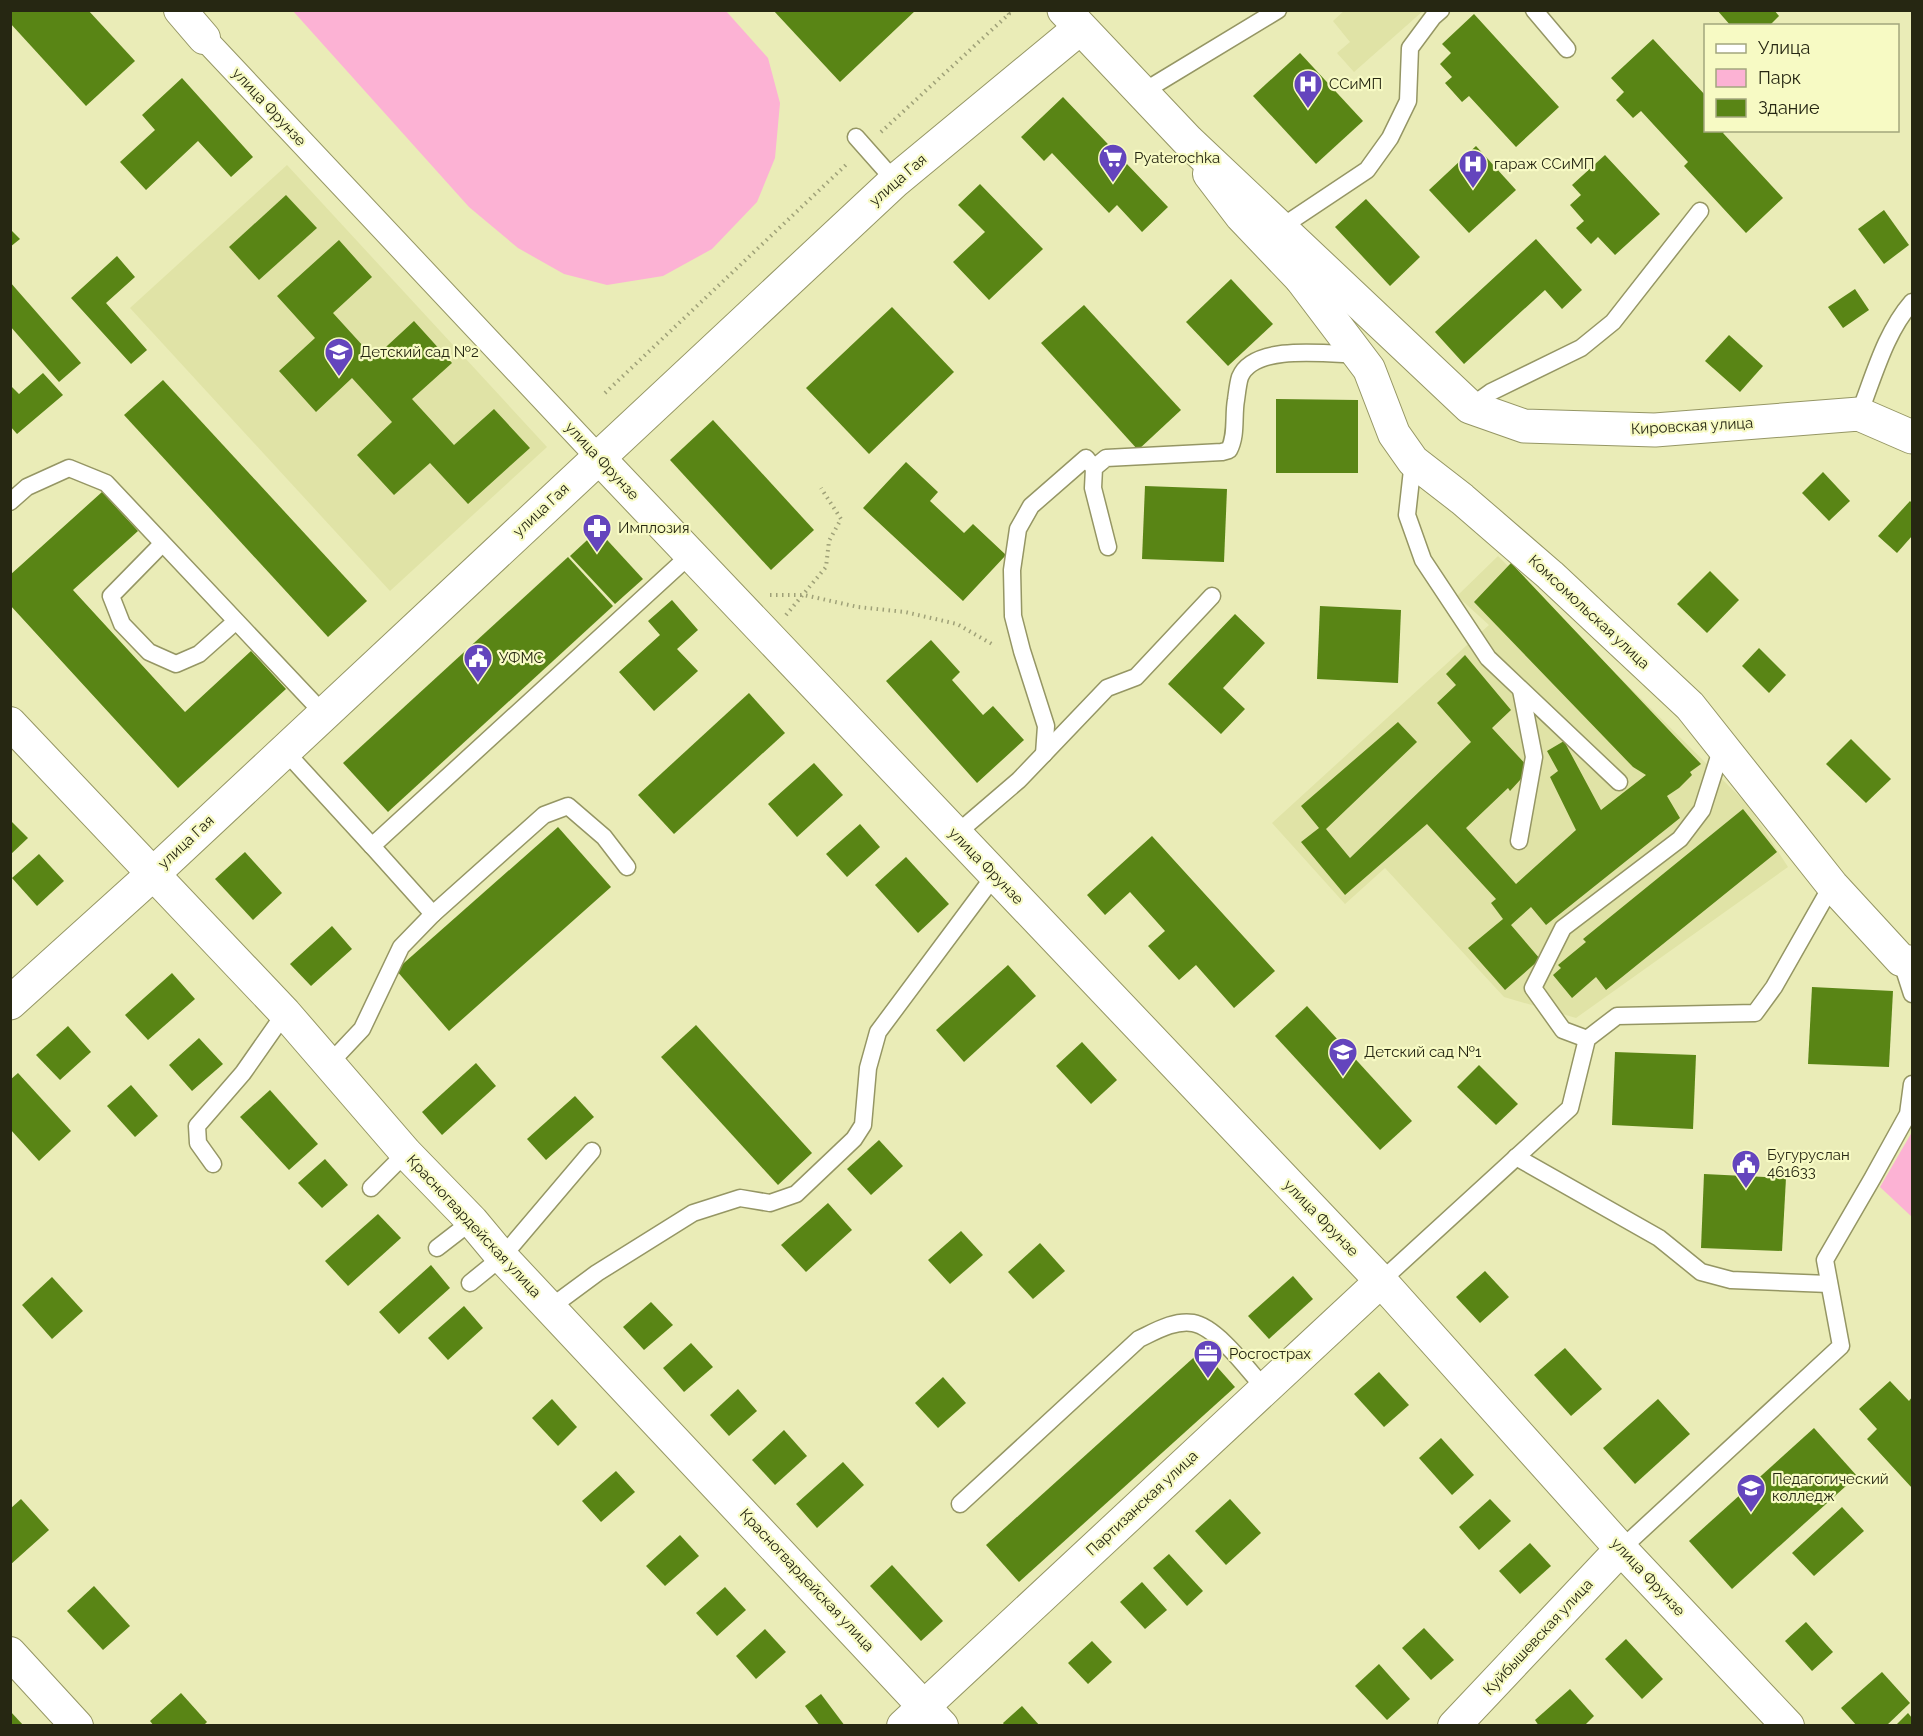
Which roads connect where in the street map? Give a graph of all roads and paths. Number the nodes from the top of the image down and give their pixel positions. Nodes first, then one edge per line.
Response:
1 (180, 10) edge
2 (1006, 10) edge
3 (1278, 10) edge
4 (1441, 10) edge
5 (1534, 10) edge
6 (1072, 19) edge
7 (204, 38) joint
8 (1567, 49) dead end
9 (1141, 93) junction
10 (1188, 141) junction
11 (861, 142) junction
12 (895, 181) junction
13 (1700, 211) dead end
14 (1290, 237) junction
15 (1301, 279) junction
16 (1912, 302) edge
17 (1359, 355) junction
18 (605, 393) dead end
19 (1470, 407) junction
20 (1859, 414) junction
21 (1912, 437) edge
22 (598, 457) junction
23 (1413, 461) junction
24 (1094, 468) junction
25 (821, 488) dead end
26 (10, 502) edge
27 (162, 544) junction
28 (1108, 547) dead end
29 (690, 555) junction
30 (759, 595) dead end
31 (804, 596) junction
32 (1212, 596) dead end
33 (784, 617) dead end
34 (235, 622) junction
35 (992, 644) dead end
36 (1521, 690) junction
37 (323, 713) junction
38 (10, 723) edge
39 (1722, 747) junction
40 (284, 750) junction
41 (1044, 754) junction
42 (1619, 782) dead end
43 (956, 834) junction
44 (1519, 841) dead end
45 (372, 846) junction
46 (627, 867) dead end
47 (154, 873) junction
48 (995, 875) junction
49 (1832, 885) junction
50 (434, 914) junction
51 (1907, 961) edge
52 (1912, 994) edge
53 (10, 1003) edge
54 (285, 1013) junction
55 (1587, 1039) junction
56 (329, 1064) junction
57 (1912, 1084) edge
58 (592, 1151) dead end
59 (406, 1153) junction
60 (1516, 1157) junction
61 (213, 1164) dead end
62 (371, 1188) dead end
63 (472, 1221) junction
64 (438, 1248) dead end
65 (502, 1257) junction
66 (1381, 1281) junction
67 (471, 1283) dead end
68 (1829, 1284) junction
69 (551, 1307) junction
70 (1265, 1389) junction
71 (960, 1504) dead end
72 (1621, 1549) junction
73 (10, 1653) edge
74 (923, 1719) edge
75 (77, 1725) edge
76 (1454, 1725) edge
77 (1788, 1725) edge

1 - 7 street, улица Фрунзе
2 - 11 path
3 - 9 lane
4 - 14 lane
5 - 8 lane
6 - 9 street
6 - 12 street, улица Гая
7 - 22 street, улица Фрунзе
9 - 10 street
10 - 14 street
10 - 15 street, Комсомольская улица
11 - 12 lane
11 - 18 path
12 - 22 street, улица Гая
13 - 19 lane
14 - 15 street
14 - 19 street
15 - 17 street, Комсомольская улица
16 - 20 lane
17 - 23 street, Комсомольская улица
17 - 24 lane
19 - 20 street, Кировская улица
20 - 21 street, Кировская улица
22 - 29 street, улица Фрунзе
22 - 37 street, улица Гая
23 - 36 lane
23 - 39 street, Комсомольская улица
24 - 28 lane
24 - 41 lane
25 - 31 path
26 - 27 lane
27 - 34 lane
27 - 34 lane
29 - 43 street, улица Фрунзе
29 - 45 lane
30 - 31 path
31 - 33 path
31 - 35 path
32 - 41 lane
34 - 37 lane
36 - 42 lane
36 - 44 lane
37 - 40 street, улица Гая
38 - 47 street, Красногвардейская улица
39 - 49 street, Комсомольская улица
39 - 55 lane
40 - 45 lane
40 - 47 street, улица Гая
41 - 43 lane
43 - 48 street, улица Фрунзе
45 - 50 lane
46 - 50 lane
47 - 53 street, улица Гая
47 - 54 street, Красногвардейская улица
48 - 66 street, улица Фрунзе
48 - 69 lane
49 - 51 street, Комсомольская улица
49 - 55 lane
50 - 56 lane
51 - 52 lane
54 - 56 street, Красногвардейская улица
54 - 61 lane
55 - 60 lane
56 - 59 street, Красногвардейская улица
57 - 68 lane
58 - 65 lane
59 - 62 lane
59 - 63 street, Красногвардейская улица
60 - 66 lane
60 - 68 lane
63 - 64 lane
63 - 65 street, Красногвардейская улица
65 - 67 lane
65 - 69 street, Красногвардейская улица
66 - 70 street, Партизанская улица
66 - 72 street, улица Фрунзе
68 - 72 lane
69 - 74 street, Красногвардейская улица
70 - 71 lane
70 - 74 street, Партизанская улица
72 - 76 street, Куйбышевская улица
72 - 77 street, улица Фрунзе
73 - 75 street

